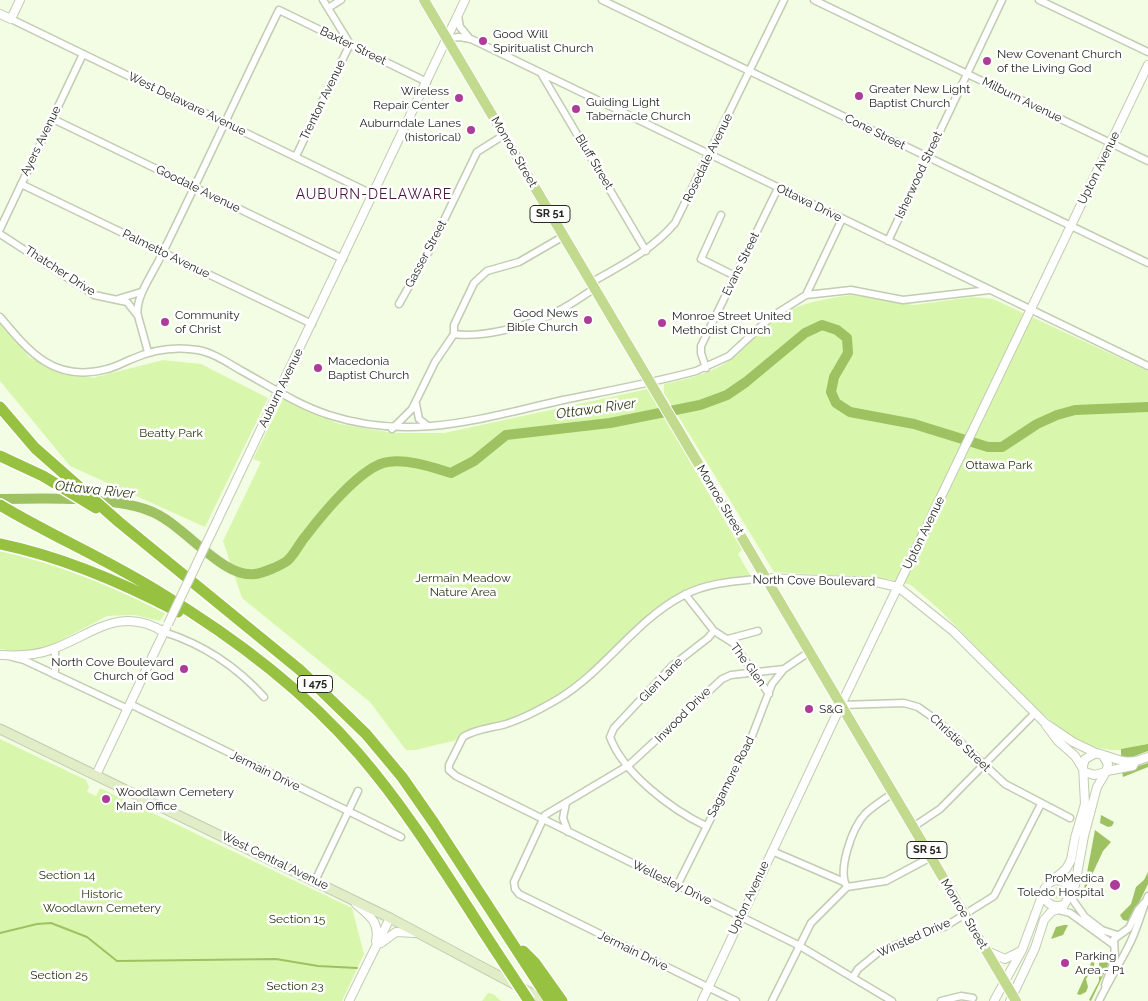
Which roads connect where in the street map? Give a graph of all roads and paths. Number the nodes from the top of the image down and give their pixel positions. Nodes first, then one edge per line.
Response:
1 (20, 0) edge
2 (323, 0) edge
3 (341, 0) edge
4 (424, 0) edge
5 (466, 0) edge
6 (602, 0) edge
7 (784, 0) edge
8 (814, 0) edge
9 (1002, 0) edge
10 (1039, 0) edge
11 (328, 8) junction
12 (0, 14) edge
13 (458, 16) junction
14 (11, 19) junction
15 (447, 38) junction
16 (471, 39) junction
17 (350, 44) junction
18 (1148, 52) edge
19 (83, 54) junction
20 (1148, 66) edge
21 (750, 71) junction
22 (542, 74) junction
23 (967, 74) junction
24 (427, 82) junction
25 (53, 119) junction
26 (224, 121) junction
27 (504, 135) junction
28 (1111, 143) junction
29 (710, 155) junction
30 (296, 156) junction
31 (927, 157) junction
32 (1148, 161) edge
33 (21, 184) junction
34 (194, 188) junction
35 (778, 188) junction
36 (374, 195) junction
37 (721, 215) dead end
38 (842, 219) junction
39 (1071, 226) junction
40 (0, 229) edge
41 (0, 234) edge
42 (564, 236) junction
43 (888, 241) junction
44 (646, 251) junction
45 (164, 252) junction
46 (343, 259) junction
47 (1148, 263) edge
48 (736, 276) junction
49 (593, 285) junction
50 (989, 290) junction
51 (142, 291) junction
52 (806, 295) junction
53 (117, 299) junction
54 (400, 304) dead end
55 (1031, 311) junction
56 (138, 316) junction
57 (0, 317) edge
58 (312, 324) junction
59 (454, 334) junction
60 (148, 352) junction
61 (1148, 366) edge
62 (706, 368) junction
63 (652, 385) junction
64 (279, 392) junction
65 (416, 400) junction
66 (0, 407) edge
67 (429, 427) junction
68 (392, 429) junction
69 (0, 456) edge
70 (0, 505) edge
71 (122, 524) junction
72 (0, 544) edge
73 (766, 578) junction
74 (898, 587) junction
75 (686, 594) junction
76 (714, 631) junction
77 (758, 631) dead end
78 (164, 632) junction
79 (728, 639) junction
80 (235, 642) junction
81 (55, 648) junction
82 (809, 652) junction
83 (2, 655) edge
84 (784, 669) junction
85 (752, 672) junction
86 (55, 675) junction
87 (768, 694) junction
88 (264, 696) dead end
89 (841, 705) junction
90 (129, 707) junction
91 (1035, 713) junction
92 (1045, 723) junction
93 (0, 729) edge
94 (1100, 754) junction
95 (1148, 757) edge
96 (1135, 762) junction
97 (629, 765) junction
98 (984, 765) junction
99 (1084, 769) junction
100 (449, 770) joint
101 (1106, 771) junction
102 (96, 775) junction
103 (358, 791) dead end
104 (893, 793) junction
105 (566, 803) junction
106 (1041, 804) junction
107 (348, 811) junction
108 (1070, 818) dead end
109 (543, 819) junction
110 (706, 826) junction
111 (913, 827) junction
112 (568, 832) junction
113 (401, 837) dead end
114 (772, 851) junction
115 (931, 857) junction
116 (515, 879) joint
117 (315, 881) junction
118 (845, 884) junction
119 (677, 886) junction
120 (1047, 886) junction
121 (1071, 895) junction
122 (348, 897) junction
123 (1147, 899) edge
124 (1065, 904) junction
125 (1056, 910) junction
126 (964, 914) junction
127 (740, 917) junction
128 (390, 918) junction
129 (420, 933) junction
130 (1118, 935) junction
131 (798, 945) junction
132 (1128, 945) junction
133 (1115, 946) junction
134 (516, 947) junction
135 (1022, 950) junction
136 (986, 951) junction
137 (373, 952) junction
138 (852, 977) junction
139 (1005, 983) junction
140 (708, 987) junction
141 (1106, 987) junction
142 (973, 998) dead end
143 (1013, 999) edge
144 (350, 1001) edge
145 (529, 1001) edge
146 (546, 1001) edge
147 (550, 1001) edge
148 (562, 1001) edge
149 (702, 1001) edge
150 (736, 1001) edge
151 (772, 1001) edge
152 (892, 1001) edge
153 (941, 1001) edge
154 (994, 1001) edge
155 (1099, 1001) edge

1 - 14 street
2 - 11 street
3 - 11 street
4 - 15 main road, Monroe Street / SR 51
5 - 13 street, Auburn Avenue
6 - 21 street, Cone Street
7 - 21 street, Rosedale Avenue
8 - 23 street, Milburn Avenue
9 - 23 street, Isherwood Street
10 - 18 street
11 - 17 street
12 - 14 street, West Delaware Avenue
13 - 15 street, Auburn Avenue
13 - 16 street
14 - 19 street, West Delaware Avenue
15 - 16 street, Ottawa Drive
15 - 24 street, Auburn Avenue
15 - 27 main road, Monroe Street / SR 51
16 - 22 street, Ottawa Drive
17 - 24 street, Baxter Street
17 - 26 street, Baxter Street
17 - 30 street, Trenton Avenue
19 - 25 street, Ayers Avenue
19 - 26 street, West Delaware Avenue
20 - 28 street, Upton Avenue
21 - 29 street, Rosedale Avenue
21 - 31 street, Cone Street
22 - 29 street, Ottawa Drive
22 - 44 street, Bluff Street
23 - 28 street, Milburn Avenue
23 - 31 street, Isherwood Street
24 - 36 street, Auburn Avenue
25 - 33 street, Ayers Avenue
25 - 34 street, Goodale Avenue
26 - 30 street, West Delaware Avenue
26 - 34 street
27 - 42 main road, Monroe Street / SR 51
27 - 54 street, Gasser Street
28 - 32 street, Milburn Avenue
28 - 39 street, Upton Avenue
29 - 35 street, Ottawa Drive
29 - 44 street, Rosedale Avenue
30 - 36 street, West Delaware Avenue
31 - 39 street, Cone Street
31 - 43 street, Isherwood Street
33 - 40 street, Ayers Avenue
33 - 45 street, Palmetto Avenue
34 - 45 street
34 - 46 street, Goodale Avenue
35 - 38 street, Ottawa Drive
35 - 48 street, Evans Street
36 - 46 street, Auburn Avenue
37 - 48 street
38 - 43 street, Ottawa Drive
38 - 52 street
39 - 47 street, Cone Street
39 - 55 street, Upton Avenue
41 - 53 street, Thatcher Drive
42 - 49 main road, Monroe Street / SR 51
42 - 59 street
43 - 50 street, Ottawa Drive
44 - 49 street, Rosedale Avenue
45 - 51 street
45 - 58 street, Palmetto Avenue
46 - 58 street, Auburn Avenue
48 - 62 street, Evans Street
49 - 59 street, Rosedale Avenue
49 - 63 main road, Monroe Street / SR 51
50 - 52 street
50 - 55 street, Ottawa Drive
51 - 53 street
51 - 56 street
52 - 62 street
53 - 56 street, Thatcher Drive
55 - 61 street, Ottawa Drive
55 - 74 street, Upton Avenue
56 - 60 street
57 - 60 street
58 - 64 street, Auburn Avenue
59 - 65 street
60 - 64 street
62 - 63 street
63 - 67 street
63 - 73 main road, Monroe Street / SR 51
64 - 68 street
64 - 78 street, Auburn Avenue, bridge
65 - 67 street
65 - 68 street
66 - 71 highway
67 - 68 street
69 - 71 highway
70 - 80 highway
71 - 134 highway, I 475
72 - 80 highway
73 - 74 street, North Cove Boulevard
73 - 75 street, North Cove Boulevard
73 - 82 main road, Monroe Street / SR 51
74 - 89 street, Upton Avenue
74 - 91 street, North Cove Boulevard
75 - 76 street, The Glen
75 - 100 street, North Cove Boulevard
76 - 79 street, The Glen
76 - 97 street, Glen Lane
77 - 79 street
78 - 81 street
78 - 88 street
78 - 90 street, Auburn Avenue
79 - 85 street, The Glen
80 - 145 highway, I 475, bridge
81 - 83 street
81 - 86 street
82 - 84 street, Inwood Drive
82 - 89 main road, Monroe Street / SR 51
83 - 86 street, Jermain Drive
84 - 85 street, Inwood Drive
84 - 87 street, Sagamore Road
85 - 87 street, The Glen
85 - 97 street, Inwood Drive
86 - 90 street, Jermain Drive
87 - 110 street, Sagamore Road
89 - 98 street, Christie Street
89 - 104 main road, Monroe Street / SR 51
89 - 114 street, Upton Avenue
90 - 102 street, Auburn Avenue
90 - 107 street, Jermain Drive
91 - 92 street, North Cove Boulevard
91 - 98 street
92 - 94 street, North Cove Boulevard
92 - 99 street, North Cove Boulevard
93 - 102 main road, West Central Avenue
94 - 96 street, North Cove Boulevard
94 - 99 street
94 - 101 street
95 - 96 street, North Cove Boulevard
96 - 101 street, North Cove Boulevard
97 - 105 street, Inwood Drive
97 - 110 street
98 - 106 street, Christie Street
98 - 111 street
99 - 101 street
99 - 120 street
100 - 109 street, Wellesley Drive
101 - 121 street
102 - 117 main road, West Central Avenue
103 - 107 street
104 - 111 main road, Monroe Street / SR 51
104 - 118 street
105 - 109 street, Inwood Drive
105 - 112 street
106 - 108 street, Christie Street
106 - 126 street, Winsted Drive
107 - 113 street, Jermain Drive
107 - 117 street
109 - 112 street, Wellesley Drive
109 - 116 street, Inwood Drive
110 - 119 street, Sagamore Road
111 - 115 main road, Monroe Street / SR 51
112 - 119 street, Wellesley Drive
114 - 118 street
114 - 127 street, Upton Avenue
115 - 118 street
115 - 126 main road, Monroe Street / SR 51
116 - 140 street, Jermain Drive
117 - 122 main road, West Central Avenue
118 - 131 street
119 - 127 street, Wellesley Drive
120 - 121 street
120 - 124 street
120 - 135 street
121 - 124 street
121 - 130 street
122 - 128 main road, West Central Avenue
122 - 137 street
123 - 130 street
123 - 132 street
124 - 125 street
125 - 133 street
125 - 143 street
126 - 136 main road, Monroe Street / SR 51
126 - 138 street, Winsted Drive
127 - 131 street, Wellesley Drive
127 - 140 street, Upton Avenue
128 - 129 main road, West Central Avenue
128 - 137 street
129 - 137 street
129 - 146 main road, West Central Avenue
130 - 132 street
130 - 133 street
131 - 138 street, Wellesley Drive
131 - 151 street
132 - 133 street
132 - 141 street
133 - 141 street
134 - 147 highway, I 475
134 - 148 highway
135 - 136 street
135 - 139 street
136 - 139 main road, Monroe Street / SR 51
137 - 144 street
138 - 152 street, Wellesley Drive
139 - 143 main road, Monroe Street / SR 51
139 - 154 street
140 - 149 street, Upton Avenue
140 - 150 street, Jermain Drive
141 - 155 street
142 - 153 street

